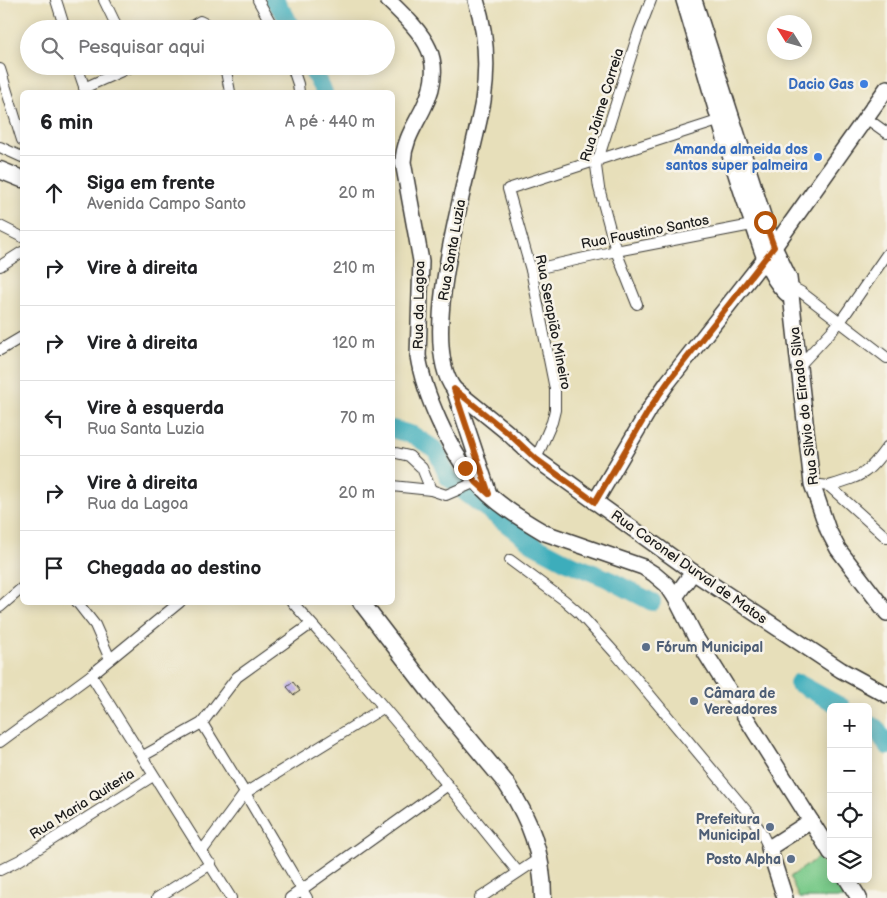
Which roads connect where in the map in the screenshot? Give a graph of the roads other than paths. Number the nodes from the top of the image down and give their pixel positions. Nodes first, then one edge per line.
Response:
1 (56, 0) edge
2 (104, 0) edge
3 (388, 0) edge
4 (476, 0) edge
5 (651, 0) edge
6 (684, 0) edge
7 (694, 0) edge
8 (263, 2) edge
9 (62, 20) edge
10 (114, 20) edge
11 (270, 20) edge
12 (0, 68) edge
13 (80, 75) edge
14 (115, 75) edge
15 (227, 75) edge
16 (295, 75) edge
17 (887, 88) edge
18 (85, 90) edge
19 (230, 90) edge
20 (299, 90) edge
21 (866, 118) junction
22 (725, 119) junction
23 (20, 133) edge
24 (887, 133) edge
25 (0, 147) edge
26 (20, 155) edge
27 (597, 160) junction
28 (0, 170) edge
29 (20, 178) edge
30 (759, 223) junction
31 (0, 226) edge
32 (20, 236) edge
33 (616, 251) junction
34 (769, 252) junction
35 (20, 253) edge
36 (887, 254) edge
37 (0, 266) edge
38 (530, 270) junction
39 (786, 289) junction
40 (637, 304) dead end
41 (840, 322) junction
42 (20, 338) edge
43 (0, 350) edge
44 (887, 358) edge
45 (800, 365) junction
46 (454, 389) junction
47 (887, 447) edge
48 (395, 453) edge
49 (536, 459) junction
50 (476, 482) junction
51 (812, 484) junction
52 (395, 486) edge
53 (829, 486) junction
54 (431, 490) junction
55 (489, 494) junction
56 (595, 502) junction
57 (887, 538) edge
58 (510, 560) dead end
59 (693, 572) junction
60 (20, 590) edge
61 (675, 597) junction
62 (79, 605) edge
63 (176, 605) edge
64 (294, 605) edge
65 (363, 605) edge
66 (0, 607) edge
67 (887, 613) edge
68 (310, 624) junction
69 (110, 659) junction
70 (91, 675) junction
71 (887, 695) edge
72 (383, 708) junction
73 (202, 723) junction
74 (0, 742) edge
75 (143, 756) junction
76 (153, 776) junction
77 (448, 785) junction
78 (245, 793) junction
79 (811, 821) junction
80 (827, 847) edge
81 (769, 848) junction
82 (202, 852) junction
83 (540, 858) junction
84 (210, 864) junction
85 (0, 870) edge
86 (518, 872) junction
87 (850, 883) edge
88 (305, 894) edge
89 (157, 898) edge
90 (231, 898) edge
91 (290, 898) edge
92 (480, 898) edge
93 (543, 898) edge
94 (785, 898) edge
95 (859, 898) edge

1 - 9 street
2 - 10 street
3 - 50 street, Rua da Lagoa
4 - 46 street, Rua Santa Luzia
5 - 27 street, Rua Jaime Correia
6 - 22 street
7 - 22 street
8 - 11 street
12 - 23 street
13 - 18 street
14 - 18 street
15 - 19 street
16 - 20 street
17 - 21 street
21 - 24 street
21 - 34 street
22 - 27 street
22 - 30 street, Rua Silvio do Eirado Silva
25 - 26 street
27 - 33 street, Rua Jaime Correia
27 - 38 street, Rua Serapião Mineiro
28 - 29 main road
30 - 33 street, Rua Faustino Santos
30 - 34 street, Rua Silvio do Eirado Silva
31 - 32 street
33 - 38 street, Rua Faustino Santos
33 - 40 street, Rua Jaime Correia
34 - 39 street, Rua Silvio do Eirado Silva
34 - 56 street
35 - 37 street
36 - 41 street
38 - 49 street, Rua Serapião Mineiro
39 - 41 street
39 - 45 street, Rua Silvio do Eirado Silva
41 - 44 street
41 - 45 street
42 - 43 street
45 - 51 street, Rua Silvio do Eirado Silva
46 - 49 street, Rua Coronel Durval de Matos
46 - 55 street, Rua Santa Luzia
47 - 53 street
48 - 54 street
49 - 56 street, Rua Coronel Durval de Matos
50 - 54 street
50 - 55 street, Rua da Lagoa
51 - 53 street
51 - 67 street, Rua Silvio do Eirado Silva
52 - 54 street
53 - 57 street
55 - 61 street, Rua da Lagoa
56 - 59 street, Rua Coronel Durval de Matos
58 - 81 street
59 - 61 street
59 - 71 street, Rua Coronel Durval de Matos
60 - 66 street
61 - 79 street, Rua da Lagoa
62 - 69 street
63 - 69 street
64 - 68 street
65 - 83 main road
68 - 72 street
68 - 73 street
69 - 70 street
70 - 74 street
70 - 75 street
72 - 77 street
72 - 78 street
73 - 75 street
73 - 78 street
75 - 76 street
76 - 82 street
76 - 85 street, Rua Maria Quiteria
77 - 86 street
77 - 88 street
78 - 82 street
78 - 88 street
79 - 80 street, Rua da Lagoa
79 - 81 street
81 - 94 street
82 - 84 street
83 - 86 street
83 - 93 main road
84 - 89 street
84 - 90 street
86 - 92 street
87 - 95 street
88 - 91 street

